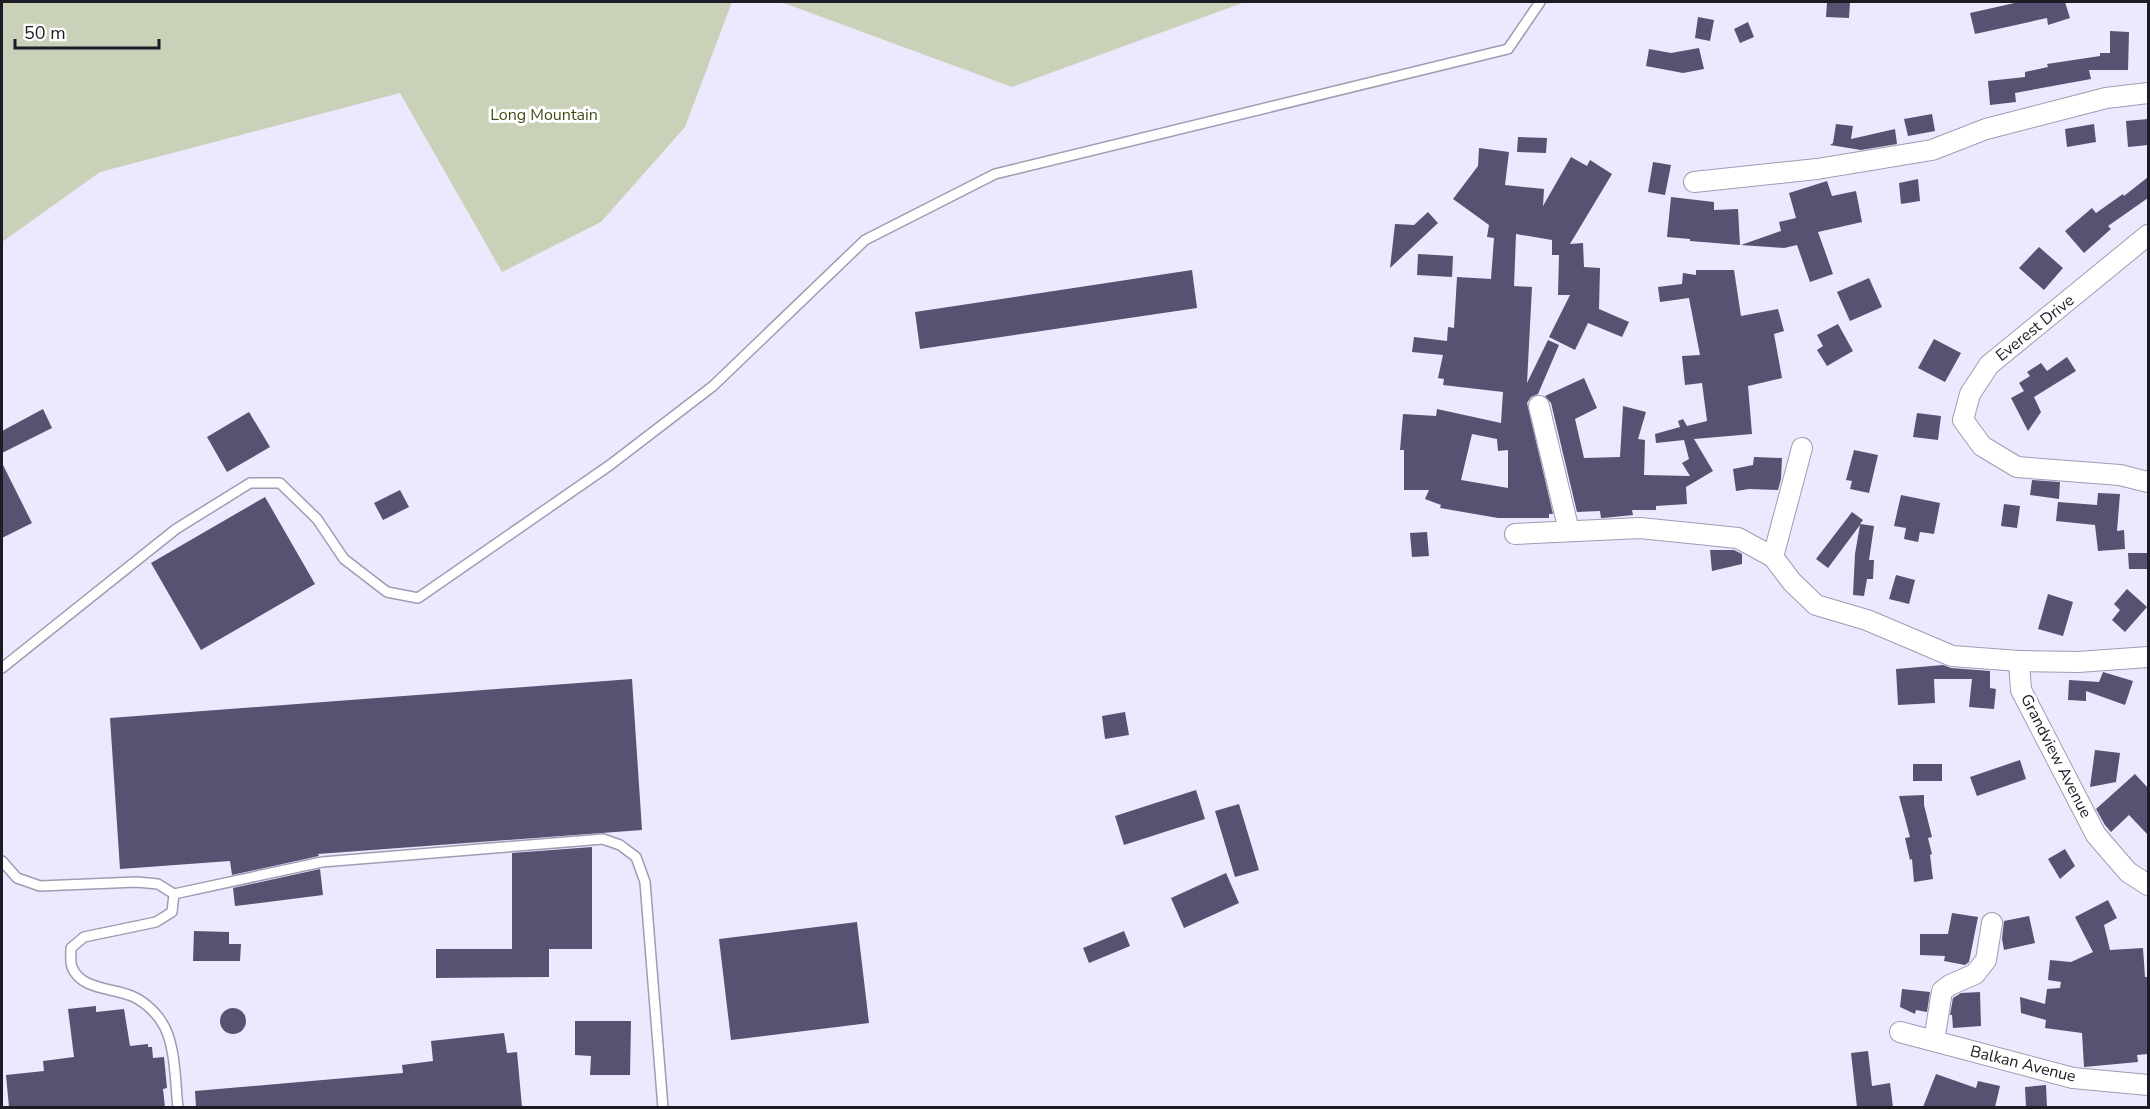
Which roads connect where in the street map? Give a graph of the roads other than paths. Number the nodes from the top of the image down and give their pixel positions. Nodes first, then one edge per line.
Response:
1 (1540, 2) edge
2 (2148, 93) edge
3 (1694, 182) dead end
4 (2148, 235) edge
5 (1539, 406) dead end
6 (1803, 448) dead end
7 (2148, 482) edge
8 (1569, 531) junction
9 (1515, 534) dead end
10 (1773, 557) junction
11 (2148, 657) edge
12 (2019, 661) junction
13 (2, 668) edge
14 (2, 861) edge
15 (2148, 885) edge
16 (174, 894) junction
17 (1992, 923) dead end
18 (1900, 1032) dead end
19 (1934, 1041) junction
20 (2148, 1085) edge
21 (178, 1107) edge
22 (663, 1107) edge

1 - 13 lane
2 - 3 street
4 - 7 street, Everest Drive
5 - 8 street
6 - 10 street
8 - 9 street
8 - 10 street
10 - 12 street
11 - 12 street
12 - 15 street, Grandview Avenue
14 - 16 lane
16 - 21 lane
16 - 22 lane
17 - 19 street
18 - 19 street, Balkan Avenue
19 - 20 street, Balkan Avenue

